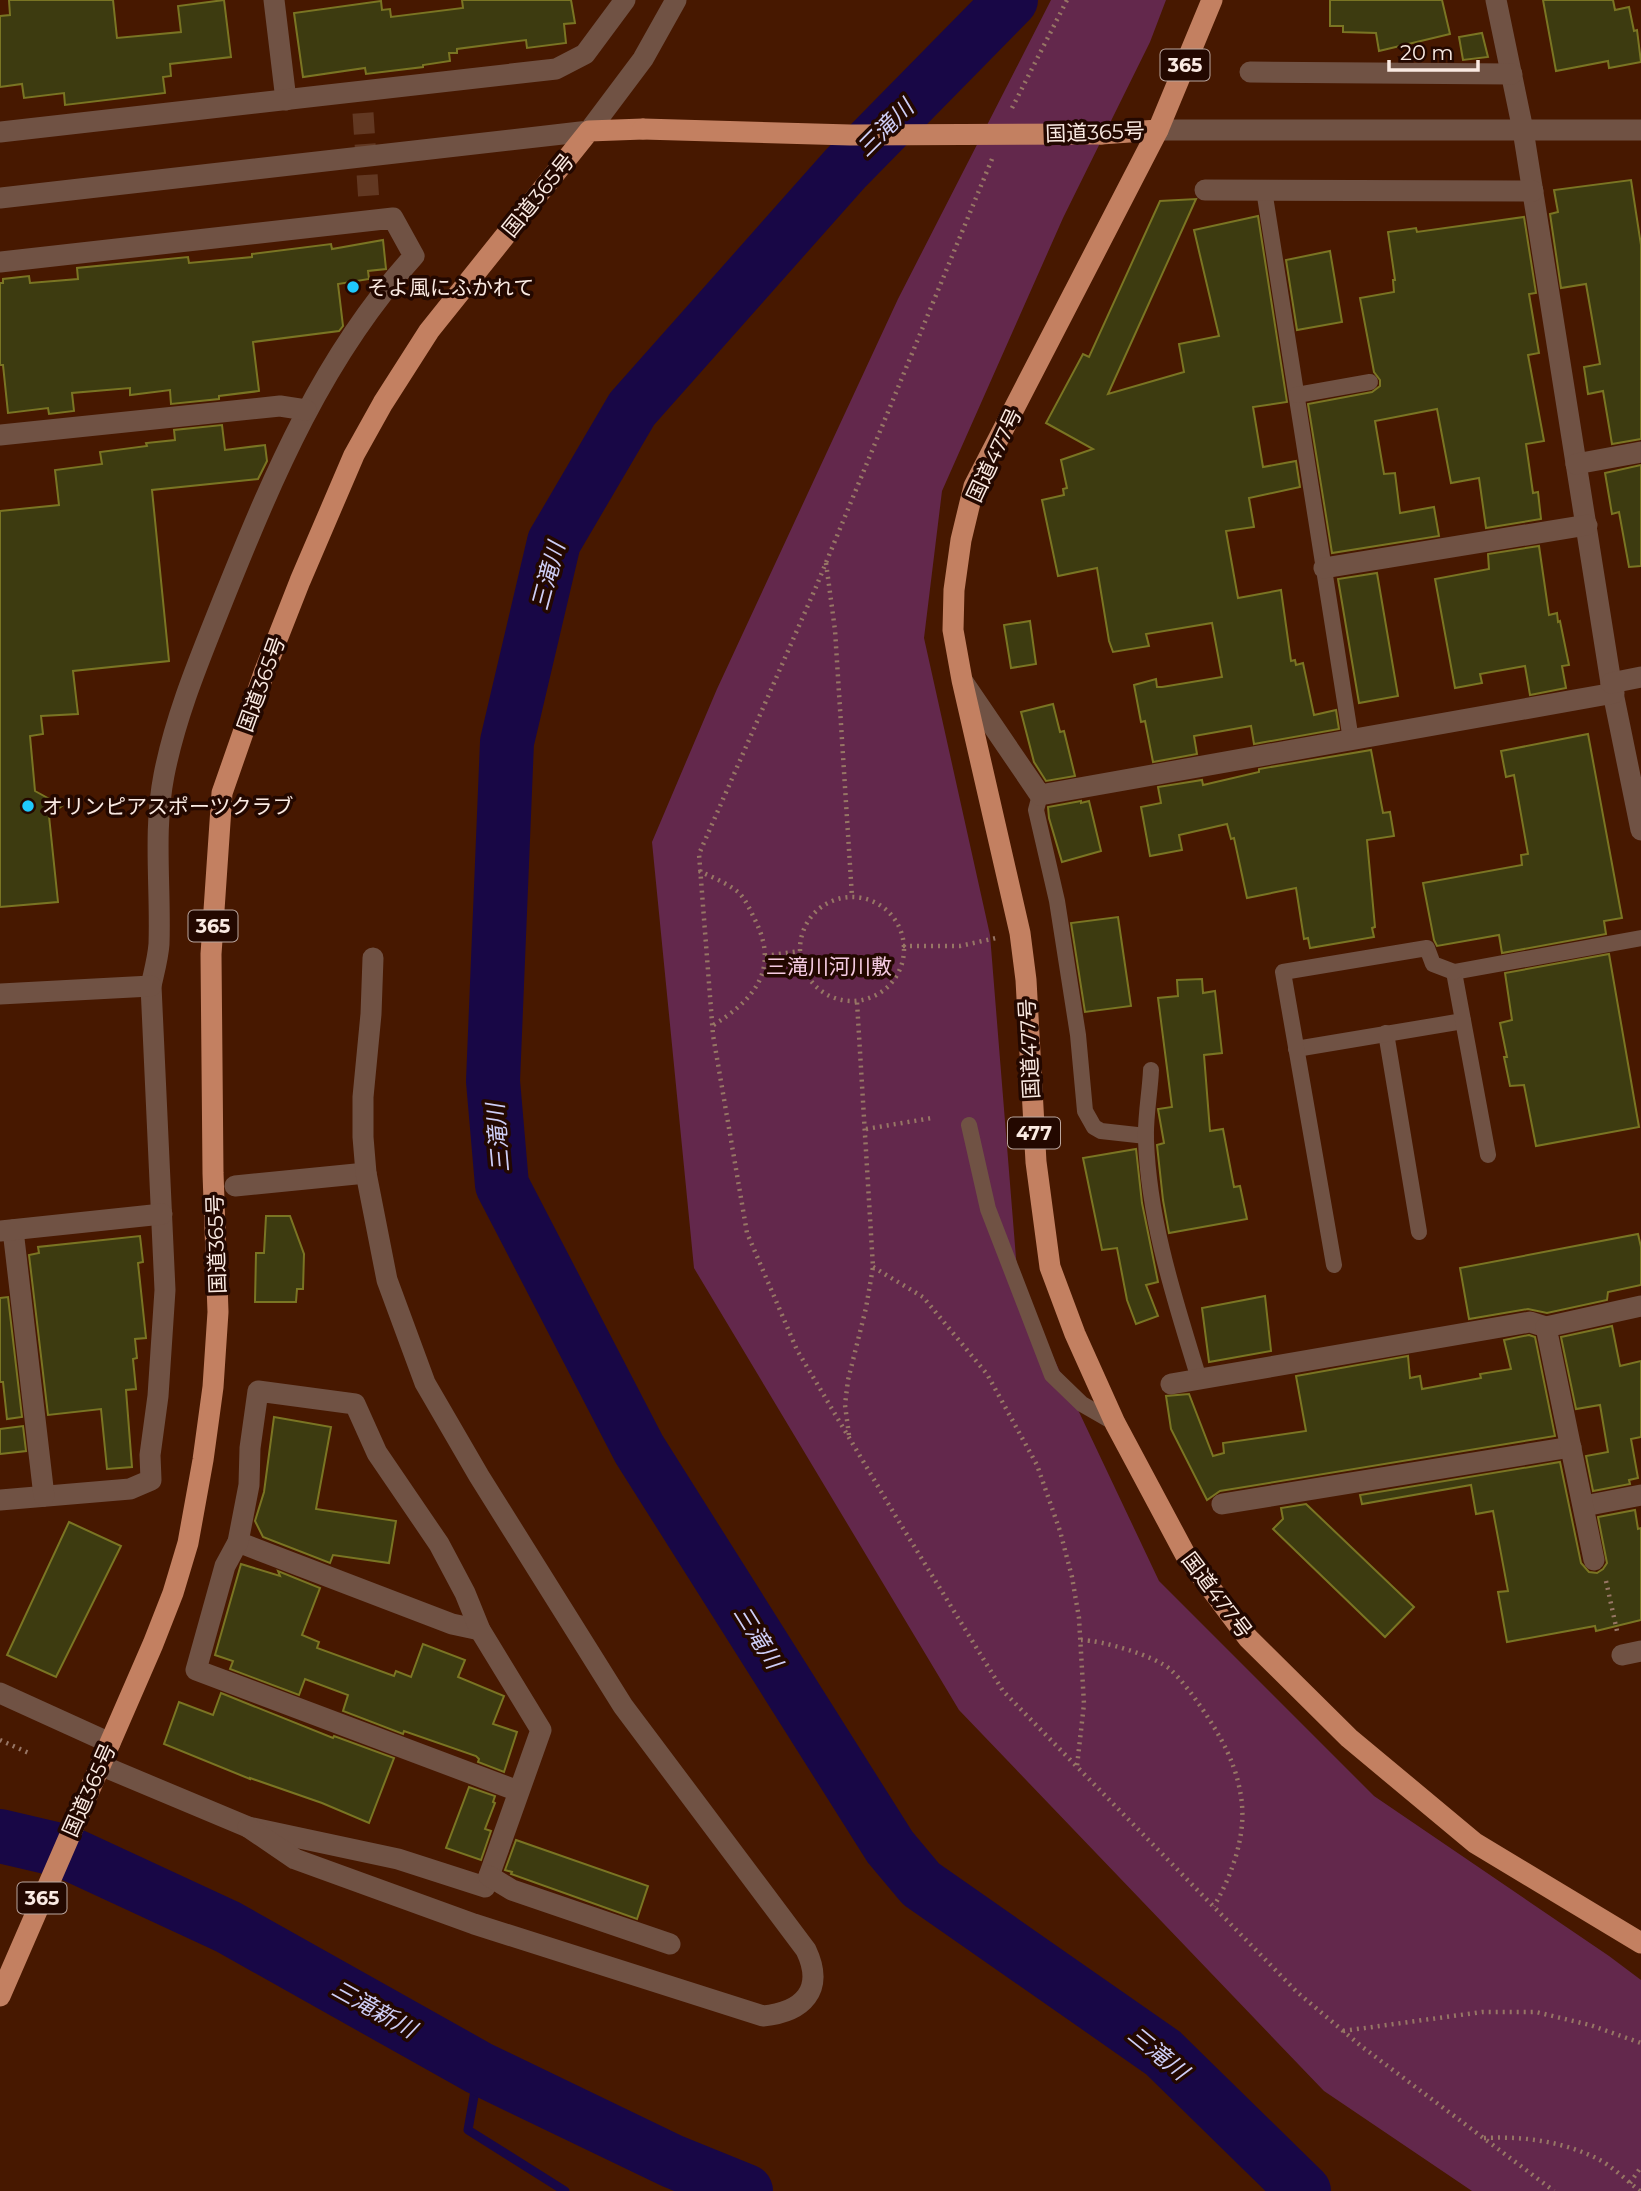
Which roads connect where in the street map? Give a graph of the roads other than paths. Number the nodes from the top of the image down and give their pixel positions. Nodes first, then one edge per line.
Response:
1 (274, 0) edge
2 (625, 0) edge
3 (676, 0) edge
4 (1212, 0) edge
5 (1496, 0) edge
6 (1250, 72) dead end
7 (1512, 75) junction
8 (286, 100) junction
9 (1158, 130) junction
10 (1523, 130) junction
11 (1641, 130) edge
12 (589, 131) junction
13 (0, 132) edge
14 (1205, 190) dead end
15 (1264, 190) junction
16 (1533, 191) junction
17 (0, 198) edge
18 (0, 262) edge
19 (1370, 382) dead end
20 (1297, 395) junction
21 (306, 410) junction
22 (0, 435) edge
23 (1641, 452) edge
24 (1576, 464) junction
25 (1587, 525) junction
26 (1324, 568) junction
27 (1641, 677) edge
28 (962, 680) junction
29 (1612, 688) junction
30 (1351, 740) junction
31 (1040, 795) junction
32 (1641, 830) edge
33 (1641, 938) edge
34 (373, 958) dead end
35 (1454, 972) junction
36 (151, 986) junction
37 (0, 994) edge
38 (1463, 1021) junction
39 (1387, 1033) junction
40 (1296, 1048) junction
41 (1151, 1070) dead end
42 (969, 1125) dead end
43 (1146, 1136) junction
44 (1488, 1155) dead end
45 (366, 1173) junction
46 (235, 1186) dead end
47 (162, 1214) junction
48 (6, 1230) edge
49 (1419, 1232) dead end
50 (1334, 1265) dead end
51 (1641, 1306) edge
52 (1546, 1326) junction
53 (1199, 1379) junction
54 (1171, 1384) dead end
55 (1115, 1423) junction
56 (1571, 1447) junction
57 (1641, 1495) edge
58 (44, 1496) junction
59 (0, 1500) edge
60 (1222, 1504) dead end
61 (1584, 1506) junction
62 (238, 1542) junction
63 (1594, 1560) road end
64 (480, 1630) junction
65 (0, 1693) edge
66 (110, 1744) junction
67 (100, 1765) junction
68 (518, 1791) junction
69 (248, 1827) junction
70 (489, 1876) junction
71 (1641, 1943) edge
72 (670, 1944) dead end
73 (0, 1996) edge

1 - 8 street
2 - 8 street
3 - 12 street
4 - 9 highway, 国道365号 / 365
5 - 7 street
6 - 7 street
7 - 10 street
8 - 13 street
9 - 10 street
9 - 12 highway, 国道365号, bridge
9 - 28 highway, 国道477号 / 477
10 - 11 street
10 - 16 street
12 - 17 street
12 - 66 highway, 国道365号 / 365
14 - 15 street
15 - 16 street
15 - 20 lane
16 - 24 street
18 - 21 street
19 - 20 lane
20 - 26 lane
21 - 22 street
21 - 36 street
23 - 24 street
24 - 25 street
25 - 26 street
25 - 29 street
26 - 30 lane
27 - 29 street
28 - 31 street
28 - 55 highway, 国道477号 / 477
29 - 30 street
29 - 32 street
30 - 31 street
31 - 43 lane
33 - 35 lane
34 - 45 street
35 - 38 lane
35 - 40 lane
36 - 37 street
36 - 47 street
38 - 39 lane
38 - 44 lane
39 - 40 lane
39 - 49 lane
40 - 50 lane
41 - 43 lane
42 - 55 lane
43 - 53 lane
45 - 46 street
45 - 69 street
47 - 48 street
47 - 58 street
48 - 58 street
51 - 52 street
52 - 53 street
52 - 56 street
53 - 54 street
55 - 71 highway, 国道477号 / 477
56 - 60 street
56 - 61 street
57 - 61 street
58 - 59 street
61 - 63 street
62 - 64 street
62 - 64 street
62 - 68 street
64 - 68 street
65 - 66 street
66 - 67 highway, 国道365号 / 365
67 - 69 street
67 - 73 highway, 国道365号 / 365
68 - 70 street
69 - 70 street
70 - 72 street

